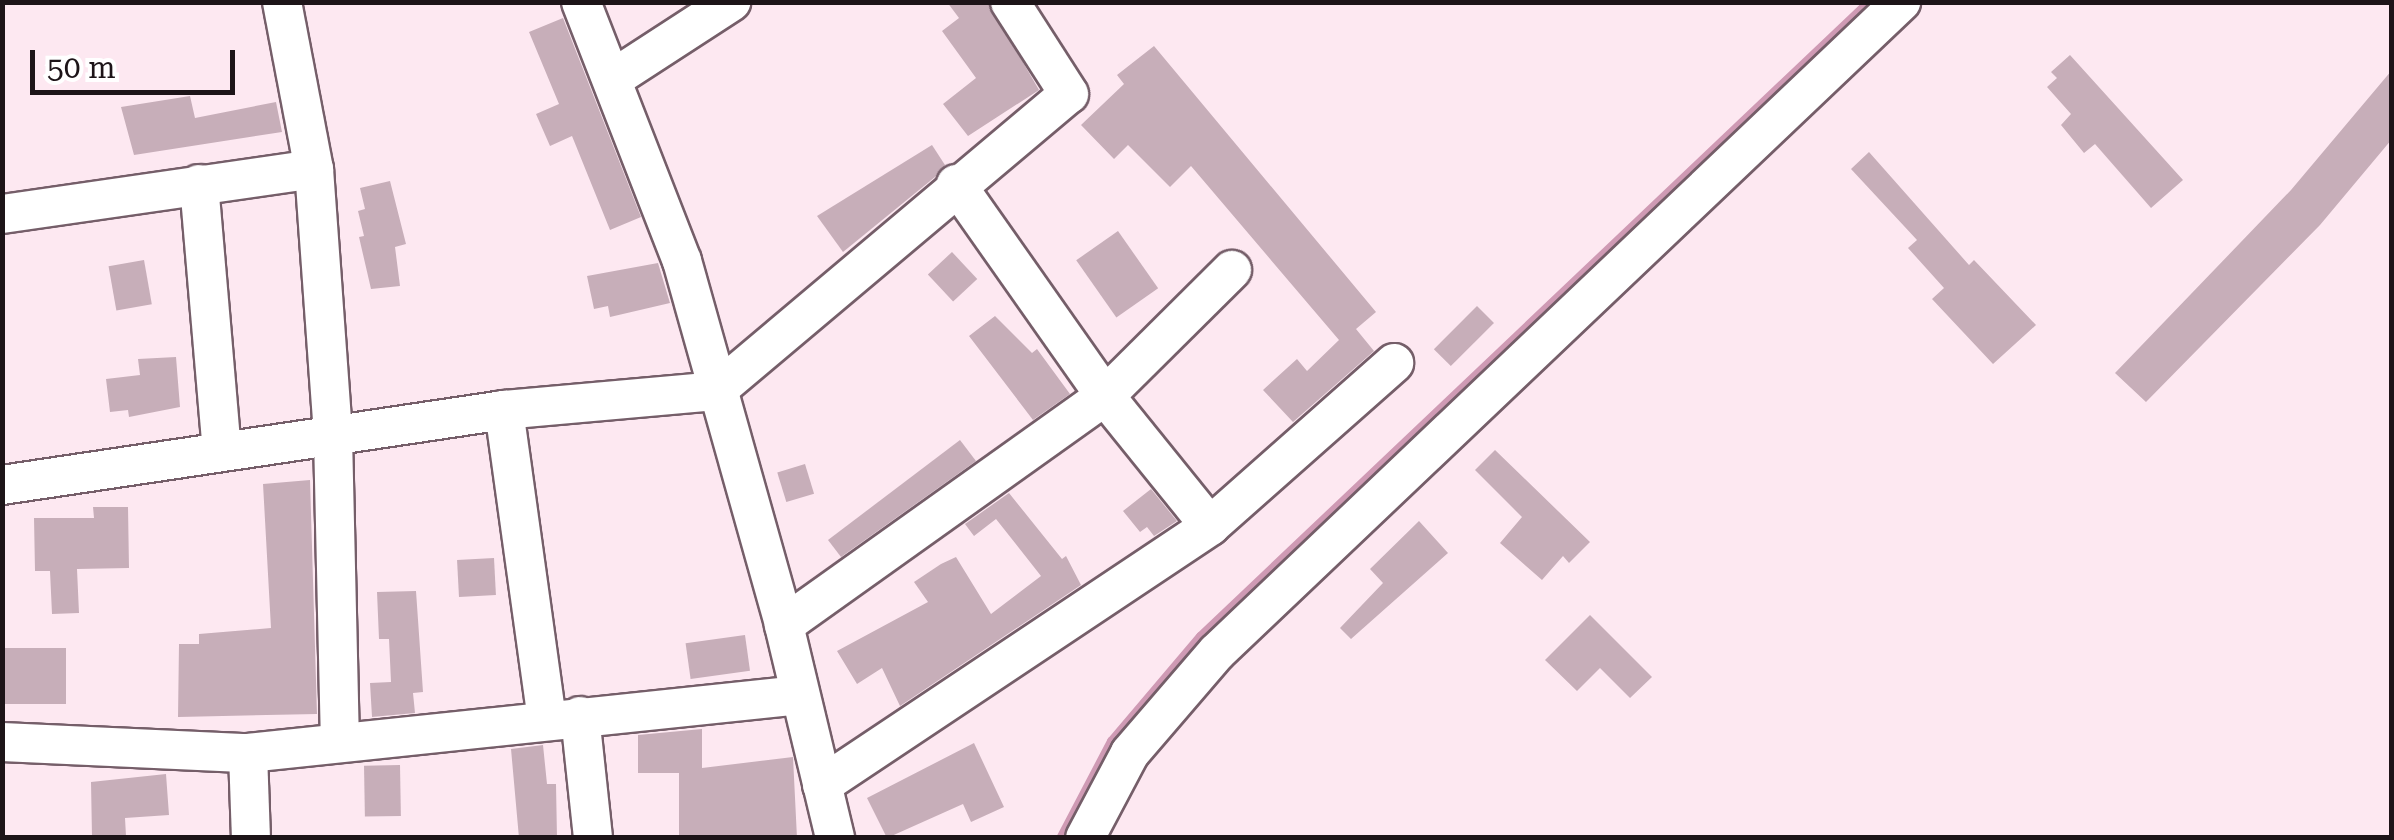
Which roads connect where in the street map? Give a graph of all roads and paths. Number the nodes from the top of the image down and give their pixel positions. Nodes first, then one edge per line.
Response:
1 (282, 2) edge
2 (581, 2) edge
3 (732, 2) edge
4 (1010, 2) edge
5 (1901, 2) edge
6 (614, 78) junction
7 (314, 169) junction
8 (199, 184) junction
9 (956, 184) junction
10 (2, 214) edge
11 (1232, 270) dead end
12 (1394, 363) dead end
13 (716, 391) junction
14 (1105, 396) junction
15 (504, 410) junction
16 (333, 436) junction
17 (222, 450) junction
18 (2, 485) edge
19 (1210, 526) junction
20 (784, 625) junction
21 (800, 695) junction
22 (564, 718) junction
23 (2, 742) edge
24 (340, 742) junction
25 (248, 752) junction
26 (822, 786) junction
27 (251, 838) edge
28 (593, 838) edge
29 (835, 838) edge
30 (1085, 838) edge

1 - 7 street
2 - 6 street
3 - 6 street
4 - 9 street
5 - 30 street
6 - 13 street
7 - 8 street
7 - 16 street
8 - 10 street
8 - 17 street
9 - 13 street
9 - 14 street
11 - 14 street
12 - 19 street
13 - 15 street
13 - 20 street
14 - 19 street
14 - 20 street
15 - 16 street
15 - 22 street
16 - 17 street
16 - 24 street
17 - 18 street
19 - 26 street
20 - 21 street
21 - 22 street
21 - 26 street
22 - 24 street
22 - 28 street
23 - 25 street
24 - 25 street
25 - 27 street
26 - 29 street

